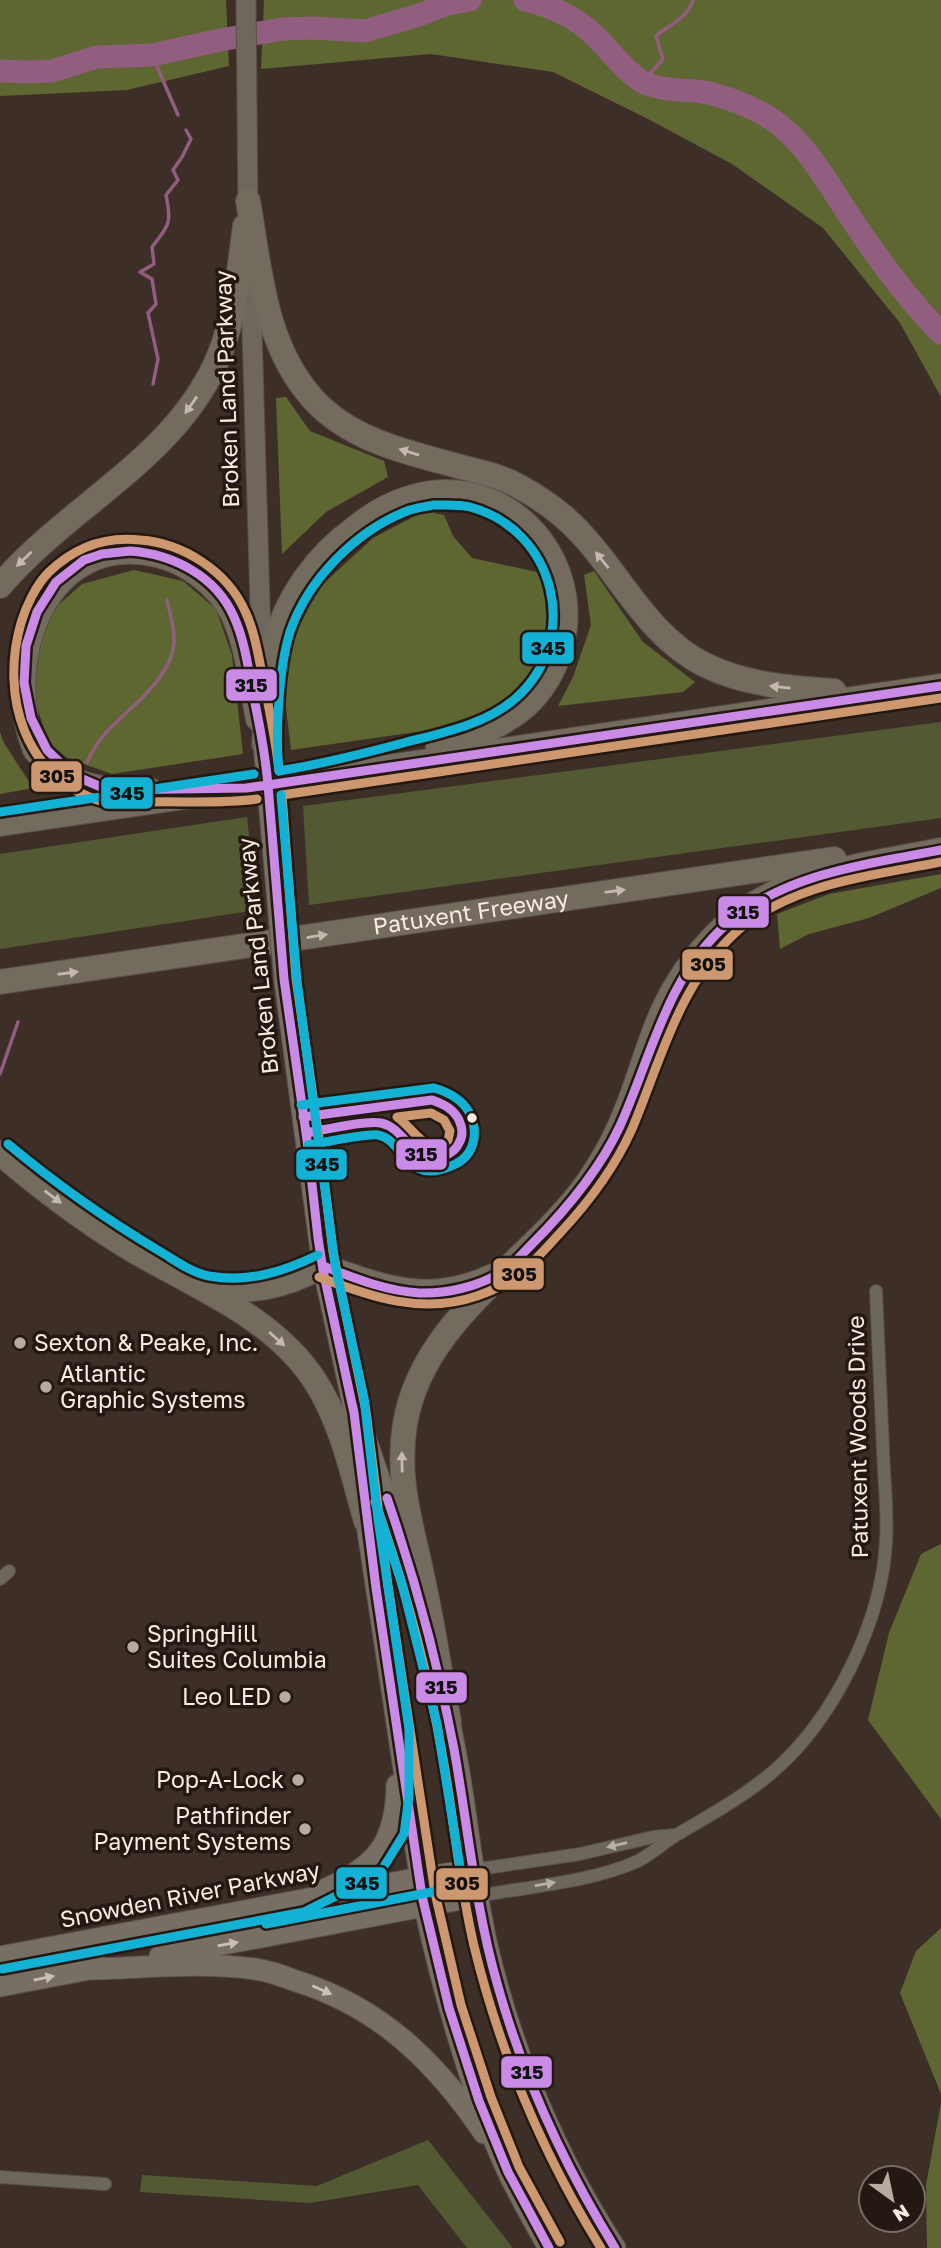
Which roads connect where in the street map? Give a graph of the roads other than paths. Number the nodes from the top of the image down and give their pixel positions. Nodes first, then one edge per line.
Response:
1 (246, 0) edge
2 (248, 201) junction
3 (0, 586) edge
4 (931, 687) edge
5 (264, 744) junction
6 (326, 776) junction
7 (246, 788) junction
8 (0, 824) edge
9 (941, 843) edge
10 (941, 850) edge
11 (0, 982) edge
12 (0, 1153) edge
13 (323, 1266) junction
14 (503, 1271) junction
15 (201, 1287) junction
16 (876, 1291) dead end
17 (352, 1399) junction
18 (366, 1521) junction
19 (449, 1721) junction
20 (397, 1731) junction
21 (677, 1835) junction
22 (473, 1870) junction
23 (420, 1878) junction
24 (477, 1896) junction
25 (300, 1901) junction
26 (425, 1908) junction
27 (0, 1957) edge
28 (89, 1969) junction
29 (0, 1986) edge
30 (504, 2162) junction
31 (0, 2177) edge
32 (105, 2184) dead end
33 (549, 2248) edge
34 (615, 2248) edge

1 - 2 street, Broken Land Parkway
2 -> 3 highway
4 -> 2 highway
2 - 5 street, Broken Land Parkway
4 - 6 highway
5 - 6 highway
5 - 7 highway
5 - 13 main road, Broken Land Parkway, bridge
6 - 7 highway
7 - 8 highway
11 -> 9 highway, Patuxent Freeway
10 - 14 highway
12 -> 15 highway
13 - 14 highway
13 - 15 highway
13 - 17 main road, Broken Land Parkway
19 -> 14 highway
15 -> 18 highway
16 - 21 street, Patuxent Woods Drive
17 - 18 main road, Broken Land Parkway
17 - 19 main road, Broken Land Parkway
18 - 20 main road, Broken Land Parkway
19 - 22 main road, Broken Land Parkway
20 - 23 main road, Broken Land Parkway
20 - 25 main road
21 -> 22 street, Patuxent Woods Drive
24 -> 21 street, Patuxent Woods Drive
22 - 23 main road, Snowden River Parkway
22 - 24 main road, Broken Land Parkway
23 - 25 main road, Snowden River Parkway
23 - 26 main road, Broken Land Parkway
24 - 26 main road
24 - 34 main road, Broken Land Parkway
25 - 27 main road, Snowden River Parkway
28 -> 26 main road
26 - 30 main road, Broken Land Parkway
29 -> 28 main road
28 -> 30 main road
30 - 33 main road, Broken Land Parkway
31 - 32 street

